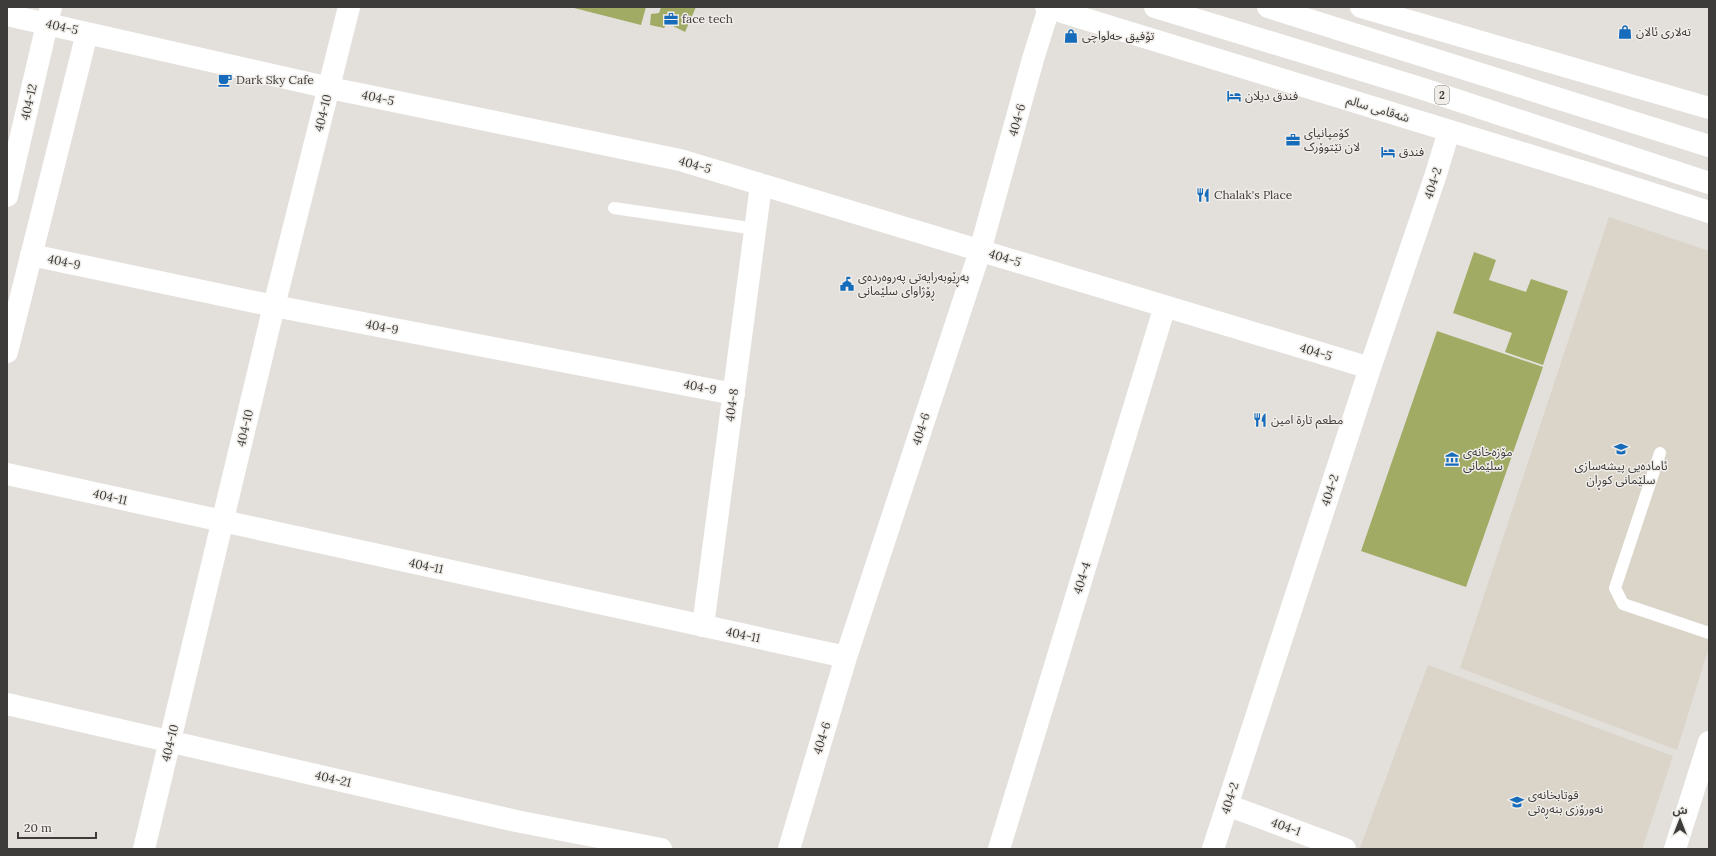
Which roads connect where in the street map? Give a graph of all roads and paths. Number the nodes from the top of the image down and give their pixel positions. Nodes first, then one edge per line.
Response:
1 (349, 7) edge
2 (1155, 7) edge
3 (1268, 7) edge
4 (1048, 8) edge
5 (1365, 8) edge
6 (7, 15) edge
7 (48, 15) edge
8 (87, 33) junction
9 (330, 88) junction
10 (1709, 108) edge
11 (1449, 132) junction
12 (1709, 146) edge
13 (1709, 183) edge
14 (761, 185) junction
15 (7, 196) edge
16 (614, 208) dead end
17 (1709, 212) edge
18 (756, 229) junction
19 (980, 251) junction
20 (31, 255) junction
21 (274, 306) junction
22 (1165, 306) junction
23 (7, 352) edge
24 (1370, 368) junction
25 (734, 394) junction
26 (1660, 453) dead end
27 (7, 474) edge
28 (223, 522) junction
29 (703, 626) junction
30 (1709, 633) edge
31 (846, 657) junction
32 (7, 704) edge
33 (170, 742) junction
34 (1709, 742) edge
35 (1227, 805) junction
36 (144, 849) edge
37 (661, 849) edge
38 (789, 849) edge
39 (999, 849) edge
40 (1213, 849) edge
41 (1345, 849) edge
42 (1675, 849) edge

1 - 9 street, 404-10
2 - 13 street, 2
3 - 12 street
4 - 11 street, شەقامی سالم
4 - 19 street, 404-6
5 - 10 street
6 - 7 street, 404-5
7 - 8 street, 404-5
7 - 15 street, 404-12
8 - 9 street, 404-5
8 - 20 street
9 - 14 street, 404-5
9 - 21 street, 404-10
11 - 17 street, شەقامی سالم
11 - 24 street, 404-2
14 - 18 street, 404-8
14 - 19 street, 404-5
16 - 18 lane
18 - 25 street, 404-8
19 - 22 street, 404-5
19 - 31 street, 404-6
20 - 21 street, 404-9
20 - 23 street
21 - 25 street, 404-9
21 - 28 street, 404-10
22 - 24 street, 404-5
22 - 39 street, 404-4
24 - 35 street, 404-2
25 - 29 street, 404-8
26 - 30 lane
27 - 28 street, 404-11
28 - 29 street, 404-11
28 - 33 street, 404-10
29 - 31 street, 404-11
31 - 38 street, 404-6
32 - 33 street, 404-21
33 - 36 street, 404-10
33 - 37 street, 404-21
34 - 42 street
35 - 40 street, 404-2
35 - 41 street, 404-1

